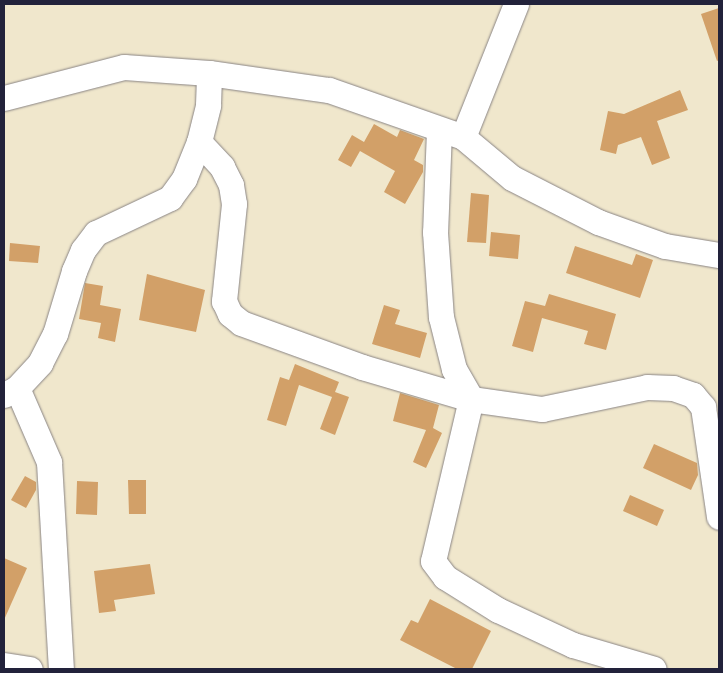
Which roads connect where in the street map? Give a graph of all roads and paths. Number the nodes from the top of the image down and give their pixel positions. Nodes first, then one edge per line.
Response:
1 (516, 4) edge
2 (209, 73) junction
3 (4, 98) edge
4 (439, 130) junction
5 (463, 137) junction
6 (199, 142) junction
7 (719, 255) edge
8 (10, 391) edge
9 (471, 399) junction
10 (719, 517) edge
11 (4, 665) edge
12 (30, 669) edge
13 (62, 669) edge
14 (654, 669) edge

1 - 5 street
2 - 3 street
2 - 4 street
2 - 6 street
4 - 5 street
4 - 9 street
5 - 7 street
6 - 8 street
6 - 9 street
8 - 13 street
9 - 10 street
9 - 14 street
11 - 12 street

